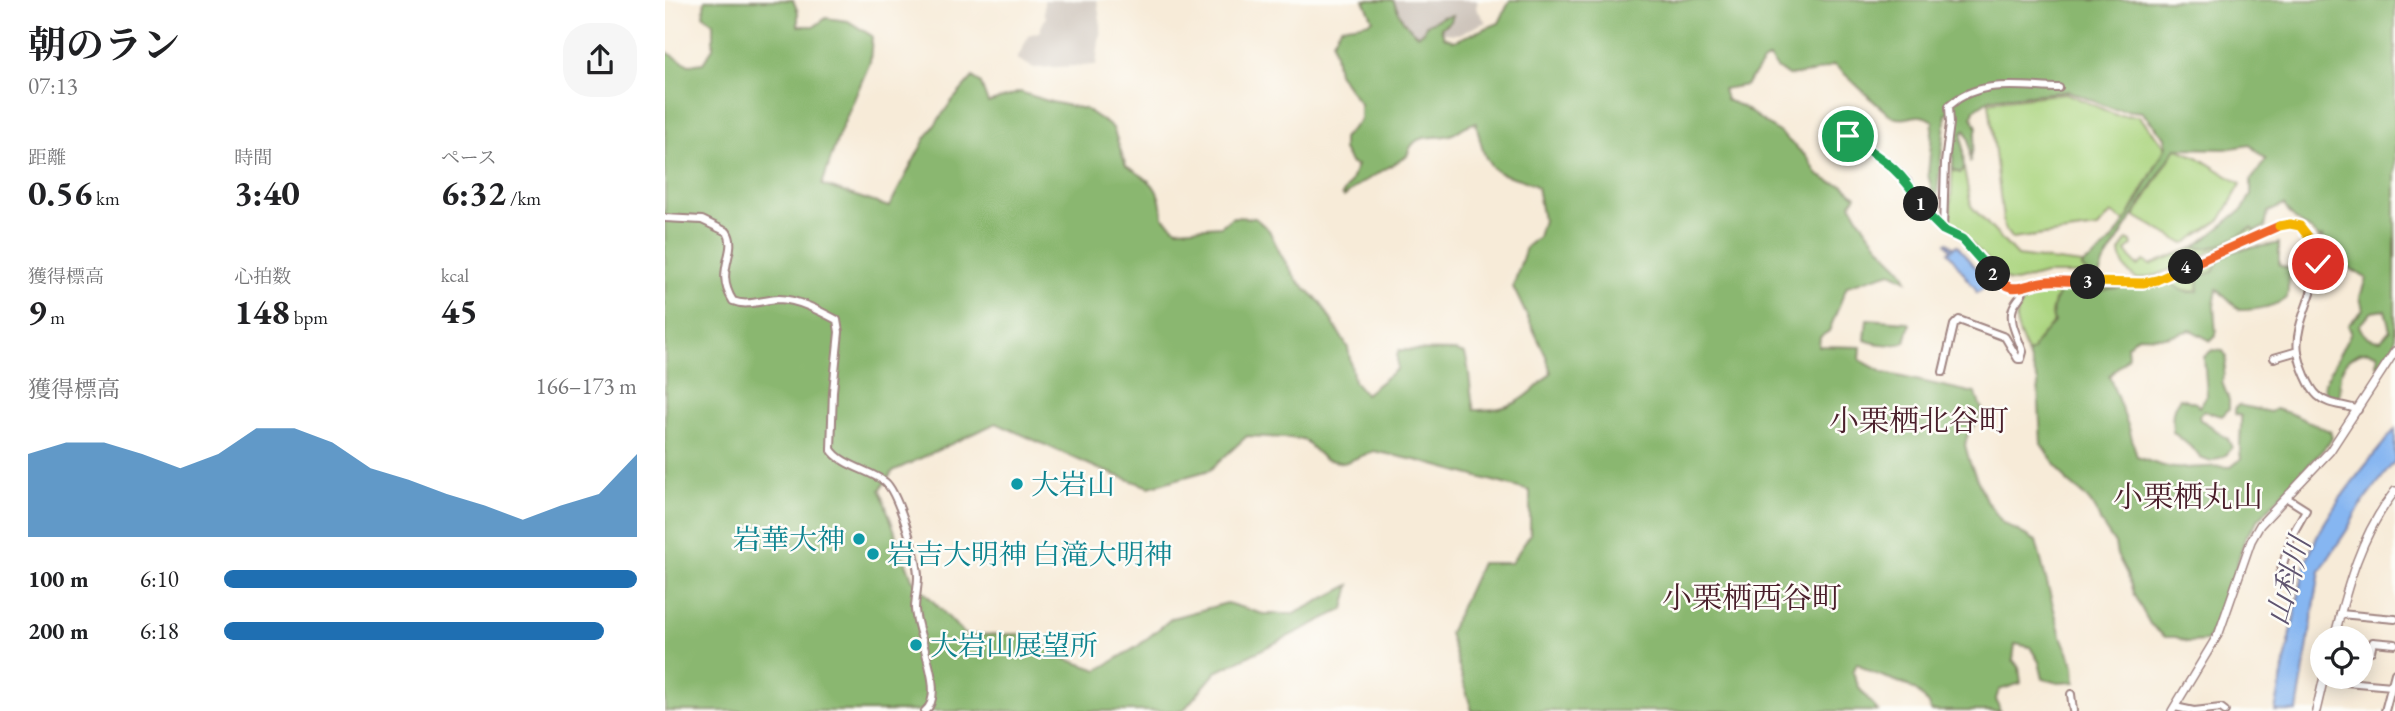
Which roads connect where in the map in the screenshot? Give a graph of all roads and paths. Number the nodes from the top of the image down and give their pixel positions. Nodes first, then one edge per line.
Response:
1 (2059, 88) dead end
2 (1845, 135) dead end
3 (665, 218) edge
4 (1943, 230) junction
5 (2024, 288) junction
6 (2298, 351) junction
7 (2395, 351) edge
8 (2274, 358) dead end
9 (1943, 372) dead end
10 (2358, 410) junction
11 (2395, 491) edge
12 (2287, 498) junction
13 (2278, 580) dead end
14 (2340, 614) junction
15 (2395, 619) edge
16 (2337, 626) edge
17 (2373, 642) edge
18 (2395, 644) edge
19 (2395, 673) edge
20 (2373, 684) edge
21 (2392, 686) junction
22 (2321, 689) edge
23 (2071, 694) dead end
24 (2171, 709) edge
25 (925, 711) edge
26 (2073, 711) edge
27 (2225, 711) edge
28 (2316, 711) edge
29 (2385, 711) edge

1 - 4 street
2 - 4 street
3 - 25 street
4 - 5 street
5 - 6 street
5 - 9 street
6 - 8 street
6 - 10 street
7 - 10 street
10 - 12 street
11 - 14 street
12 - 13 street
12 - 24 street
14 - 15 street
14 - 16 street
17 - 18 street
19 - 21 street
20 - 21 street
21 - 29 street
22 - 28 street
23 - 26 street
24 - 27 street

